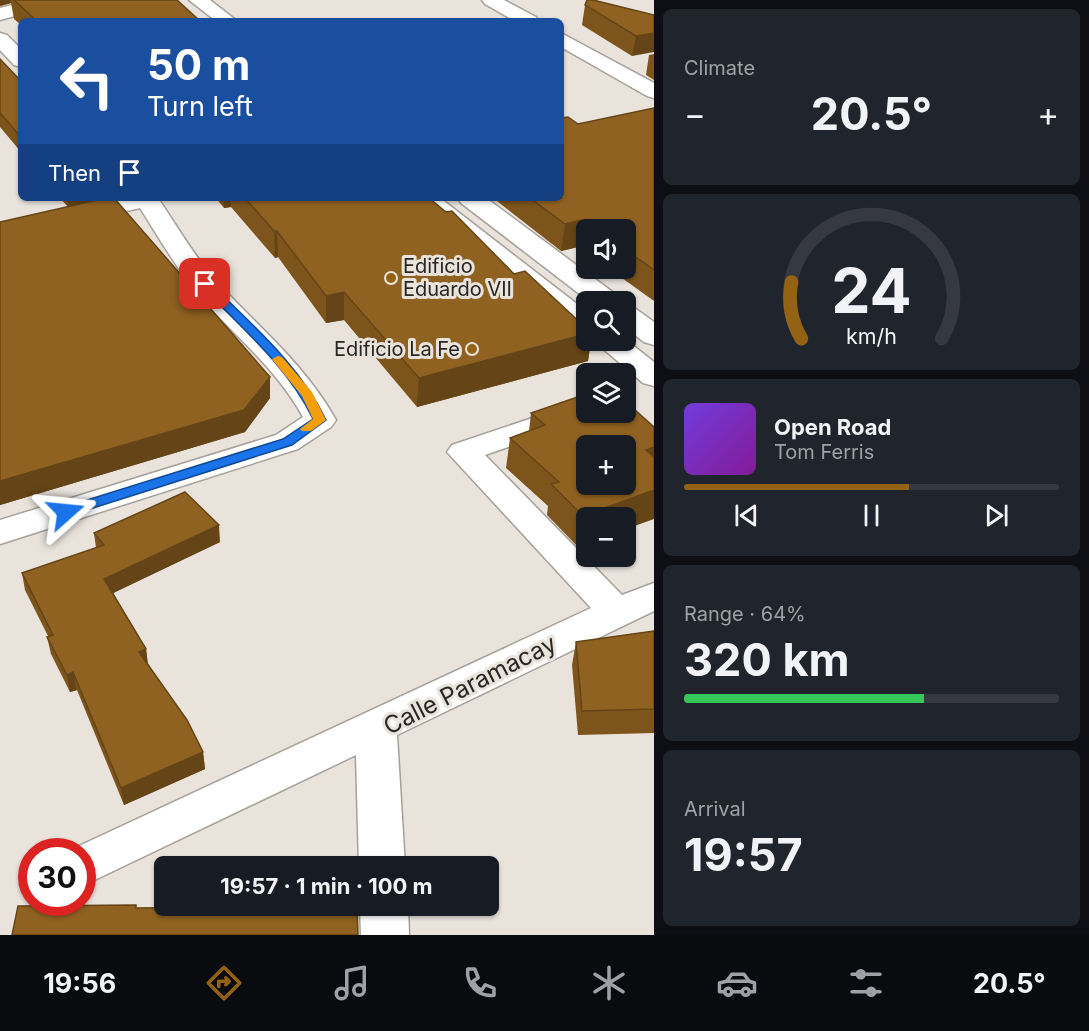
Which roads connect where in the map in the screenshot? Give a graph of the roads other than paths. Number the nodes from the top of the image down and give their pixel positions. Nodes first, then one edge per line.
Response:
1 (53, 0) edge
2 (198, 0) edge
3 (491, 0) edge
4 (180, 7) edge
5 (0, 14) edge
6 (195, 18) edge
7 (224, 18) edge
8 (524, 18) edge
9 (0, 39) edge
10 (564, 41) edge
11 (18, 58) edge
12 (644, 62) edge
13 (615, 69) junction
14 (654, 92) edge
15 (133, 201) edge
16 (148, 201) edge
17 (429, 201) edge
18 (474, 201) edge
19 (0, 232) edge
20 (593, 291) edge
21 (576, 316) edge
22 (636, 322) edge
23 (654, 336) edge
24 (621, 351) edge
25 (654, 377) edge
26 (576, 412) edge
27 (0, 532) edge
28 (654, 596) edge
29 (617, 612) junction
30 (376, 727) junction
31 (382, 856) edge
32 (96, 859) edge
33 (384, 916) edge
34 (385, 935) edge

1 - 5 street
2 - 7 street
3 - 8 street
4 - 6 street
9 - 11 street
10 - 13 street
12 - 13 street
13 - 14 street
15 - 19 street
16 - 27 street
17 - 21 street
18 - 20 street
22 - 23 street
24 - 25 street
26 - 29 street
28 - 29 street, Calle Paramacay
29 - 30 street, Calle Paramacay
30 - 31 street, Calle Paramacay
30 - 32 street
33 - 34 street

